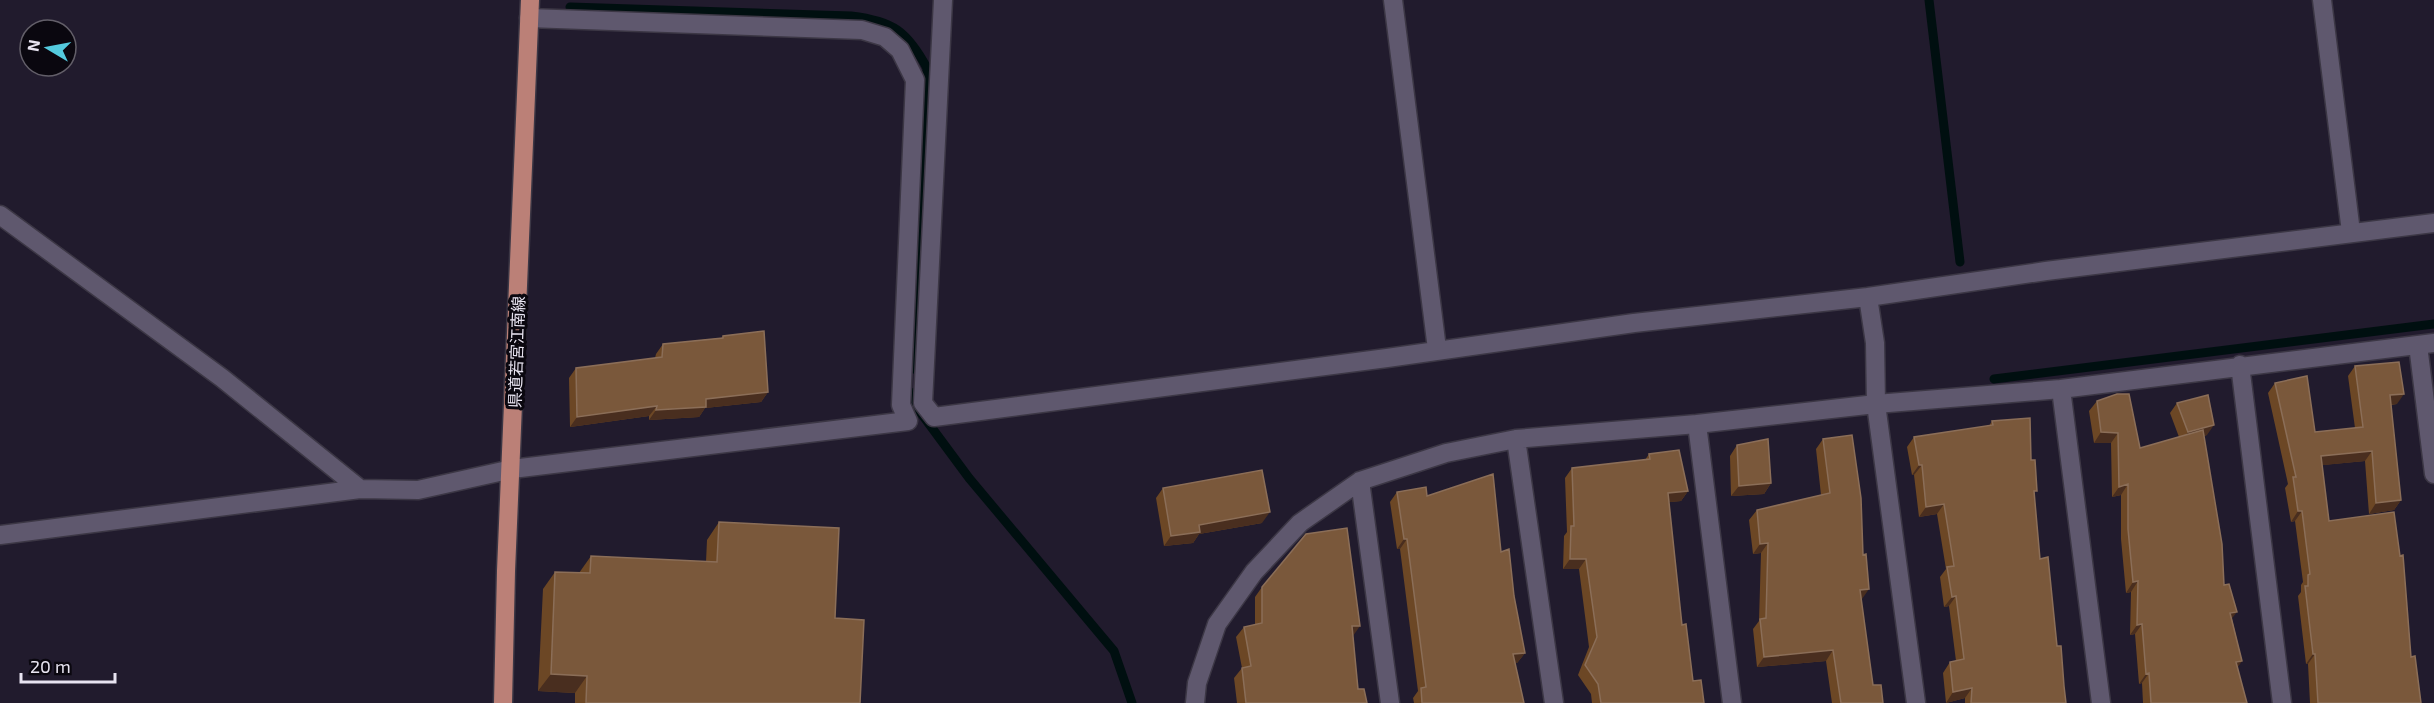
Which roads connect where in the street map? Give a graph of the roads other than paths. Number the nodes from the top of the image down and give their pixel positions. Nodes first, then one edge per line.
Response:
1 (530, 0) edge
2 (943, 0) edge
3 (1393, 0) edge
4 (2322, 0) edge
5 (529, 18) junction
6 (0, 215) edge
7 (2434, 223) edge
8 (2351, 232) junction
9 (1868, 297) junction
10 (2426, 344) edge
11 (1437, 349) junction
12 (2240, 365) junction
13 (2061, 389) junction
14 (1876, 404) junction
15 (1698, 424) junction
16 (1516, 439) junction
17 (512, 469) junction
18 (2434, 474) edge
19 (1360, 480) junction
20 (360, 489) junction
21 (0, 535) edge
22 (502, 703) edge
23 (1195, 703) edge
24 (1390, 703) edge
25 (1554, 703) edge
26 (1732, 703) edge
27 (1916, 703) edge
28 (2101, 703) edge
29 (2282, 703) edge

1 - 5 main road, 県道若宮江南線
2 - 11 street
3 - 11 street
4 - 8 street
5 - 17 main road, 県道若宮江南線
5 - 17 street
6 - 20 street
7 - 8 street
8 - 9 street
9 - 11 street
9 - 14 street
10 - 12 street
10 - 18 street
12 - 13 street
12 - 29 street
13 - 14 street
13 - 28 street
14 - 15 street
14 - 27 street
15 - 16 street
15 - 26 street
16 - 19 street
16 - 25 street
17 - 20 street
17 - 22 main road, 県道若宮江南線
19 - 23 street
19 - 24 street
20 - 21 street

